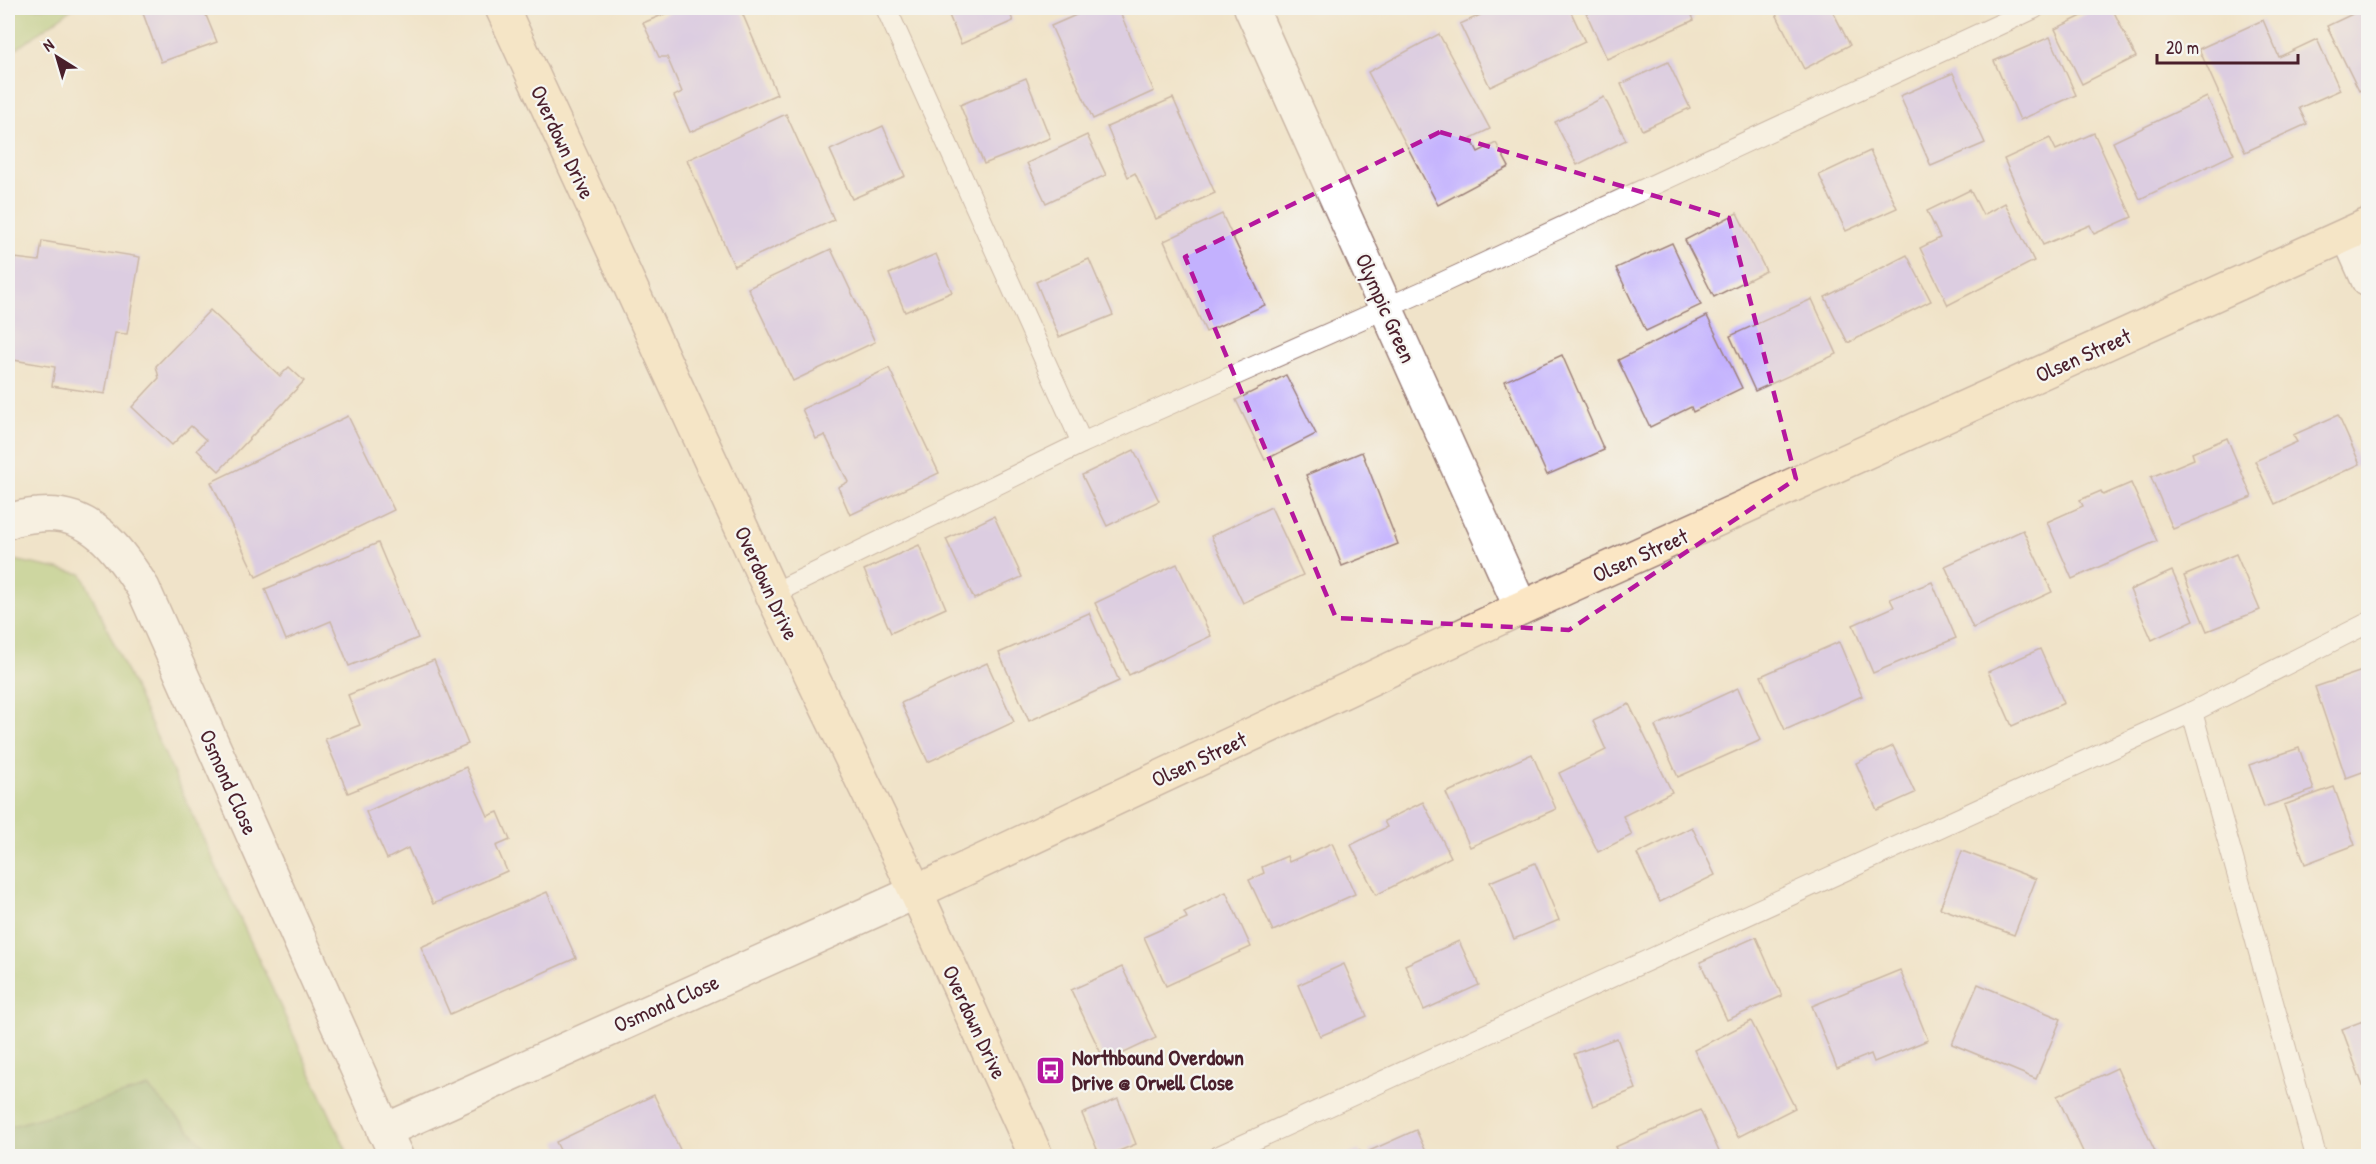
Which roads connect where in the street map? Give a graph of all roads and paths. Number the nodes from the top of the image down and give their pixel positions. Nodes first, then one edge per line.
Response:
1 (502, 8) edge
2 (886, 8) edge
3 (1251, 8) edge
4 (2035, 8) edge
5 (2358, 230) edge
6 (2368, 280) edge
7 (1386, 308) junction
8 (1082, 443) junction
9 (8, 522) edge
10 (772, 594) junction
11 (1521, 608) junction
12 (2368, 623) edge
13 (2192, 712) junction
14 (915, 892) junction
15 (390, 1144) edge
16 (1036, 1156) edge
17 (1219, 1156) edge
18 (2316, 1156) edge

1 - 10 street, Overdown Drive
2 - 8 lane
3 - 7 street, Olympic Green
4 - 7 lane
5 - 6 street
5 - 11 street, Olsen Street
7 - 8 lane
7 - 11 street, Olympic Green
8 - 10 lane
9 - 15 street, Osmond Close
10 - 14 street, Overdown Drive
11 - 14 street, Olsen Street
12 - 13 lane
13 - 17 lane
13 - 18 lane
14 - 15 street, Osmond Close
14 - 16 street, Overdown Drive

